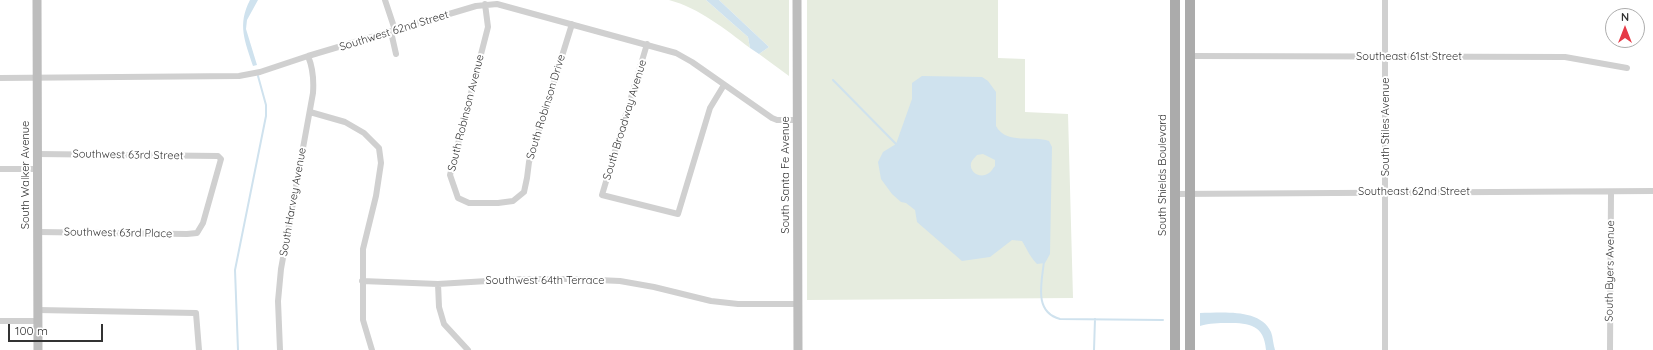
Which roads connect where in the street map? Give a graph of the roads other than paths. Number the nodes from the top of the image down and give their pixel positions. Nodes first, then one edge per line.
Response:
1 (37, 0) edge
2 (385, 0) edge
3 (797, 0) edge
4 (1385, 0) edge
5 (1175, 2) edge
6 (1190, 2) edge
7 (485, 4) junction
8 (572, 24) junction
9 (393, 31) junction
10 (647, 44) junction
11 (396, 54) dead end
12 (308, 56) junction
13 (1190, 56) junction
14 (1385, 56) junction
15 (1627, 68) dead end
16 (38, 77) junction
17 (0, 78) edge
18 (724, 85) junction
19 (310, 112) junction
20 (798, 120) junction
21 (37, 154) junction
22 (0, 169) edge
23 (37, 169) junction
24 (1653, 191) edge
25 (1386, 192) junction
26 (1611, 192) junction
27 (1175, 194) junction
28 (1190, 194) junction
29 (481, 203) joint
30 (38, 232) junction
31 (197, 233) joint
32 (362, 282) junction
33 (438, 284) junction
34 (798, 304) junction
35 (38, 310) junction
36 (0, 321) edge
37 (38, 321) junction
38 (38, 350) edge
39 (200, 350) edge
40 (280, 350) edge
41 (372, 350) edge
42 (468, 350) edge
43 (798, 350) edge
44 (1175, 350) edge
45 (1190, 350) edge
46 (1385, 350) edge
47 (1610, 350) edge

1 - 16 main road, South Walker Avenue
2 - 9 street
3 - 20 main road, South Santa Fe Avenue
4 - 14 street, South Stiles Avenue
5 - 6 main road
5 - 27 main road, South Shields Boulevard
6 - 13 main road
7 - 8 street, Southwest 62nd Street
7 - 9 street, Southwest 62nd Street
7 - 29 street, South Robinson Avenue
8 - 10 street, Southwest 62nd Street
8 - 29 street, South Robinson Drive
9 - 11 street
9 - 12 street, Southwest 62nd Street
10 - 18 street, Southwest 62nd Street
10 - 18 street, South Broadway Avenue
12 - 16 street, Southwest 62nd Street
12 - 19 street, South Harvey Avenue
13 - 14 street, Southeast 61st Street
13 - 28 main road
14 - 15 street, Southeast 61st Street
14 - 25 street, South Stiles Avenue
16 - 17 street, Southwest 62nd Street
16 - 21 main road, South Walker Avenue
18 - 20 street, Southwest 62nd Street
19 - 32 street
19 - 40 street, South Harvey Avenue
20 - 34 main road, South Santa Fe Avenue
21 - 23 main road, South Walker Avenue
21 - 31 street, Southwest 63rd Street
22 - 23 street
23 - 30 main road, South Walker Avenue
24 - 26 street, Southeast 62nd Street
25 - 26 street, Southeast 62nd Street
25 - 28 street, Southeast 62nd Street
25 - 46 street, South Stiles Avenue
26 - 47 street, South Byers Avenue
27 - 28 street, Southeast 62nd Street
27 - 44 main road, South Shields Boulevard
28 - 45 main road
30 - 31 street, Southwest 63rd Place
30 - 35 main road, South Walker Avenue
32 - 33 street, Southwest 64th Terrace
32 - 41 street
33 - 34 street, Southwest 64th Terrace
33 - 42 street
34 - 43 main road, South Santa Fe Avenue
35 - 37 main road, South Walker Avenue
35 - 39 street
36 - 37 street
37 - 38 main road, South Walker Avenue

